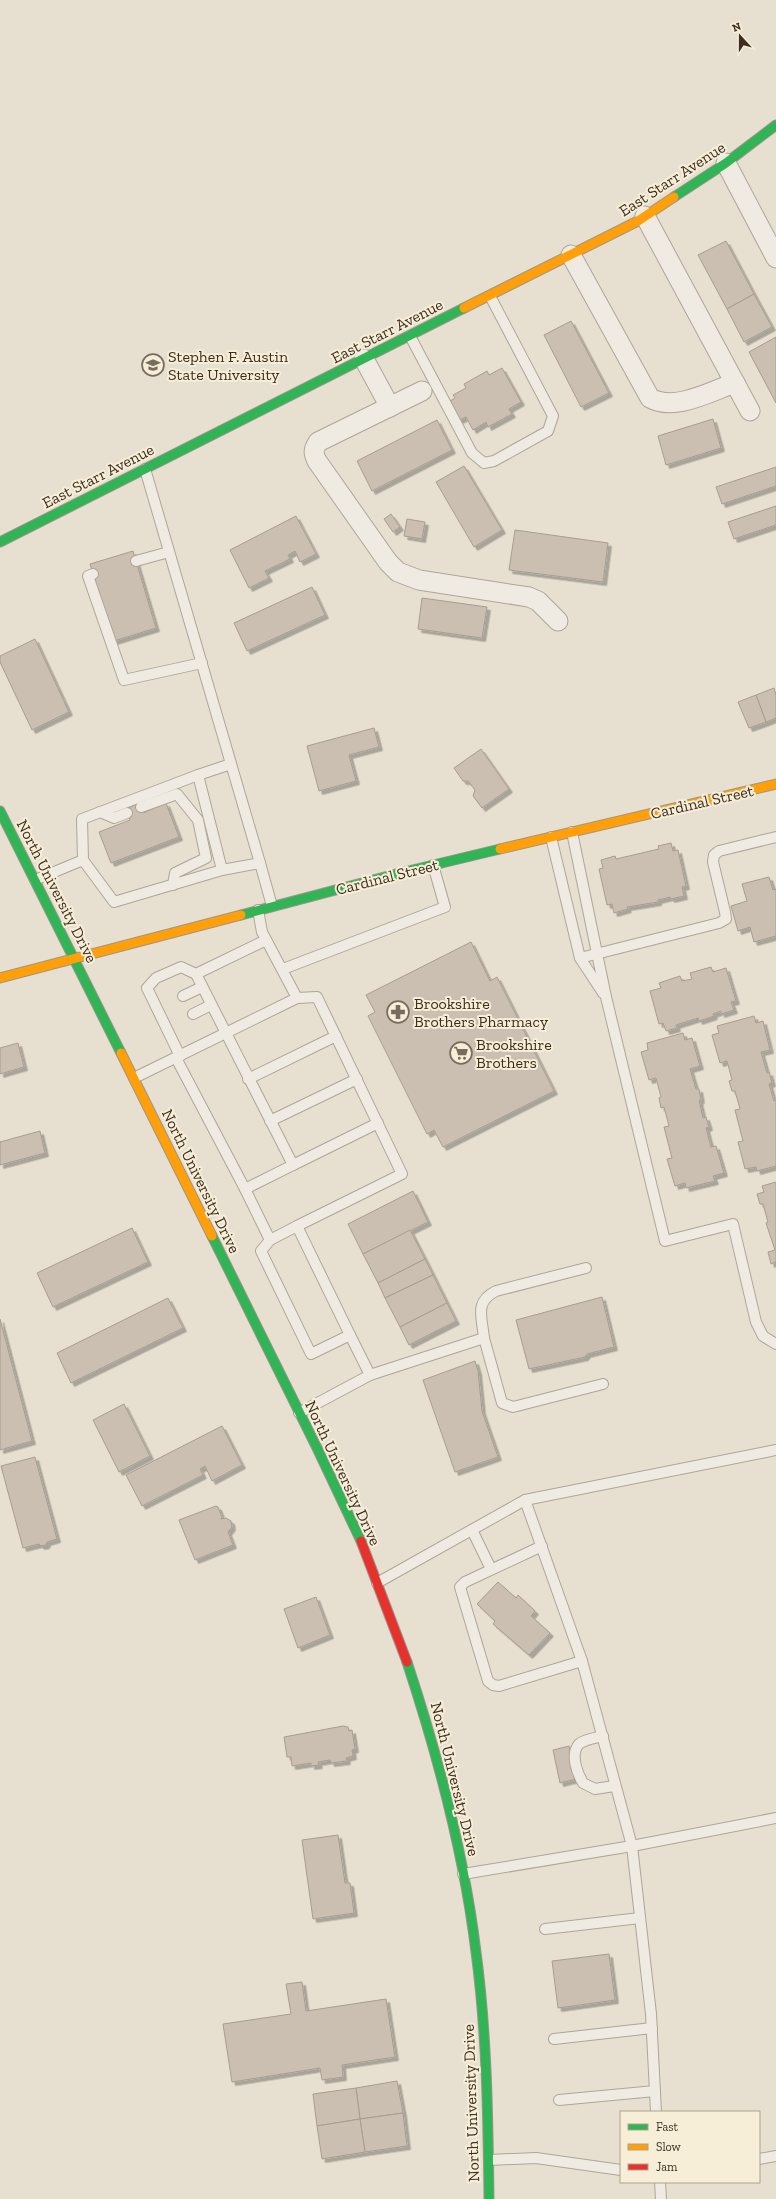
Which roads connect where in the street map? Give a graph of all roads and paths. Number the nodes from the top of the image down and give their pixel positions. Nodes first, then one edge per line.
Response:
1 (776, 125) edge
2 (726, 163) junction
3 (645, 216) junction
4 (571, 255) junction
5 (776, 258) edge
6 (490, 296) junction
7 (410, 336) junction
8 (364, 359) junction
9 (735, 383) junction
10 (422, 391) dead end
11 (390, 407) junction
12 (750, 411) dead end
13 (145, 469) junction
14 (0, 542) edge
15 (169, 552) junction
16 (136, 561) dead end
17 (93, 574) dead end
18 (558, 621) dead end
19 (202, 662) junction
20 (231, 764) junction
21 (198, 775) junction
22 (776, 784) edge
23 (141, 807) dead end
24 (0, 811) edge
25 (100, 812) junction
26 (127, 812) dead end
27 (572, 832) junction
28 (551, 837) junction
29 (776, 837) edge
30 (83, 860) junction
31 (260, 862) junction
32 (433, 865) junction
33 (222, 870) junction
34 (35, 880) junction
35 (173, 885) junction
36 (272, 906) junction
37 (258, 910) junction
38 (266, 940) junction
39 (598, 953) junction
40 (580, 958) junction
41 (75, 959) junction
42 (283, 969) junction
43 (196, 974) junction
44 (0, 978) edge
45 (202, 987) junction
46 (183, 996) dead end
47 (606, 997) junction
48 (297, 998) junction
49 (211, 1005) junction
50 (193, 1014) dead end
51 (225, 1034) junction
52 (336, 1036) junction
53 (178, 1057) junction
54 (134, 1078) junction
55 (248, 1079) junction
56 (357, 1079) junction
57 (270, 1121) junction
58 (378, 1123) junction
59 (293, 1165) junction
60 (245, 1189) junction
61 (297, 1226) junction
62 (270, 1240) junction
63 (586, 1268) dead end
64 (350, 1335) junction
65 (484, 1338) junction
66 (776, 1344) edge
67 (370, 1375) junction
68 (603, 1384) dead end
69 (299, 1413) junction
70 (776, 1450) edge
71 (525, 1500) junction
72 (472, 1530) junction
73 (542, 1546) junction
74 (491, 1569) junction
75 (377, 1583) junction
76 (582, 1661) junction
77 (603, 1736) junction
78 (614, 1786) junction
79 (776, 1818) edge
80 (632, 1846) junction
81 (464, 1874) junction
82 (640, 1918) junction
83 (545, 1929) dead end
84 (652, 2028) junction
85 (554, 2039) dead end
86 (654, 2092) junction
87 (559, 2100) dead end
88 (656, 2111) edge
89 (776, 2156) edge
90 (760, 2159) edge
91 (489, 2160) junction
92 (620, 2170) edge
93 (660, 2183) edge
94 (489, 2199) edge
95 (661, 2199) edge

1 - 2 main road, East Starr Avenue
2 - 3 main road, East Starr Avenue
2 - 5 street
3 - 4 main road, East Starr Avenue
3 - 9 street
4 - 6 main road, East Starr Avenue
4 - 9 street
6 - 7 main road, East Starr Avenue
6 - 7 lane
7 - 8 main road, East Starr Avenue
8 - 11 street
8 - 13 main road, East Starr Avenue
9 - 12 street
10 - 11 street
11 - 18 street
13 - 14 main road, East Starr Avenue
13 - 15 lane
15 - 16 lane
15 - 19 lane
17 - 19 lane
19 - 20 lane
20 - 21 lane
20 - 31 lane
21 - 25 lane
21 - 33 lane
22 - 27 main road, Cardinal Street
23 - 35 lane
24 - 34 main road, North University Drive
25 - 26 lane
25 - 30 lane
27 - 28 main road, Cardinal Street
27 - 39 lane
28 - 32 main road, Cardinal Street
28 - 40 lane
29 - 39 lane
30 - 34 lane
30 - 35 lane
31 - 33 lane
31 - 36 lane
32 - 36 main road, Cardinal Street
32 - 42 lane
33 - 35 lane
34 - 41 main road, North University Drive
36 - 37 main road, Cardinal Street
37 - 38 lane
37 - 41 main road, Cardinal Street
38 - 42 lane
38 - 43 lane
39 - 40 lane
39 - 47 lane
40 - 47 lane
41 - 44 main road, Cardinal Street
41 - 54 main road, North University Drive
42 - 48 lane
43 - 45 lane
43 - 53 lane
45 - 46 lane
45 - 49 lane
47 - 66 lane
48 - 51 lane
48 - 52 lane
49 - 50 lane
49 - 51 lane
51 - 53 lane
51 - 55 lane
52 - 55 lane
52 - 56 lane
53 - 54 lane
53 - 60 lane
54 - 69 main road, North University Drive
55 - 57 lane
56 - 57 lane
56 - 58 lane
57 - 59 lane
58 - 59 lane
58 - 61 lane
59 - 60 lane
60 - 62 lane
61 - 62 lane
61 - 64 lane
62 - 64 lane
63 - 65 lane
64 - 67 lane
65 - 67 lane
65 - 68 lane
67 - 69 lane
69 - 75 main road, North University Drive
70 - 71 lane
71 - 72 lane
71 - 73 lane
72 - 74 lane
72 - 75 lane
73 - 74 lane
73 - 76 lane
74 - 76 lane
75 - 81 main road, North University Drive
76 - 77 lane
77 - 78 lane
77 - 78 lane
78 - 80 lane
79 - 80 lane
80 - 81 lane
80 - 82 lane
81 - 91 main road, North University Drive
82 - 83 lane
82 - 84 lane
84 - 85 lane
84 - 86 lane
86 - 87 lane
86 - 88 lane
89 - 90 lane
91 - 92 lane
91 - 94 main road, North University Drive
93 - 95 lane

